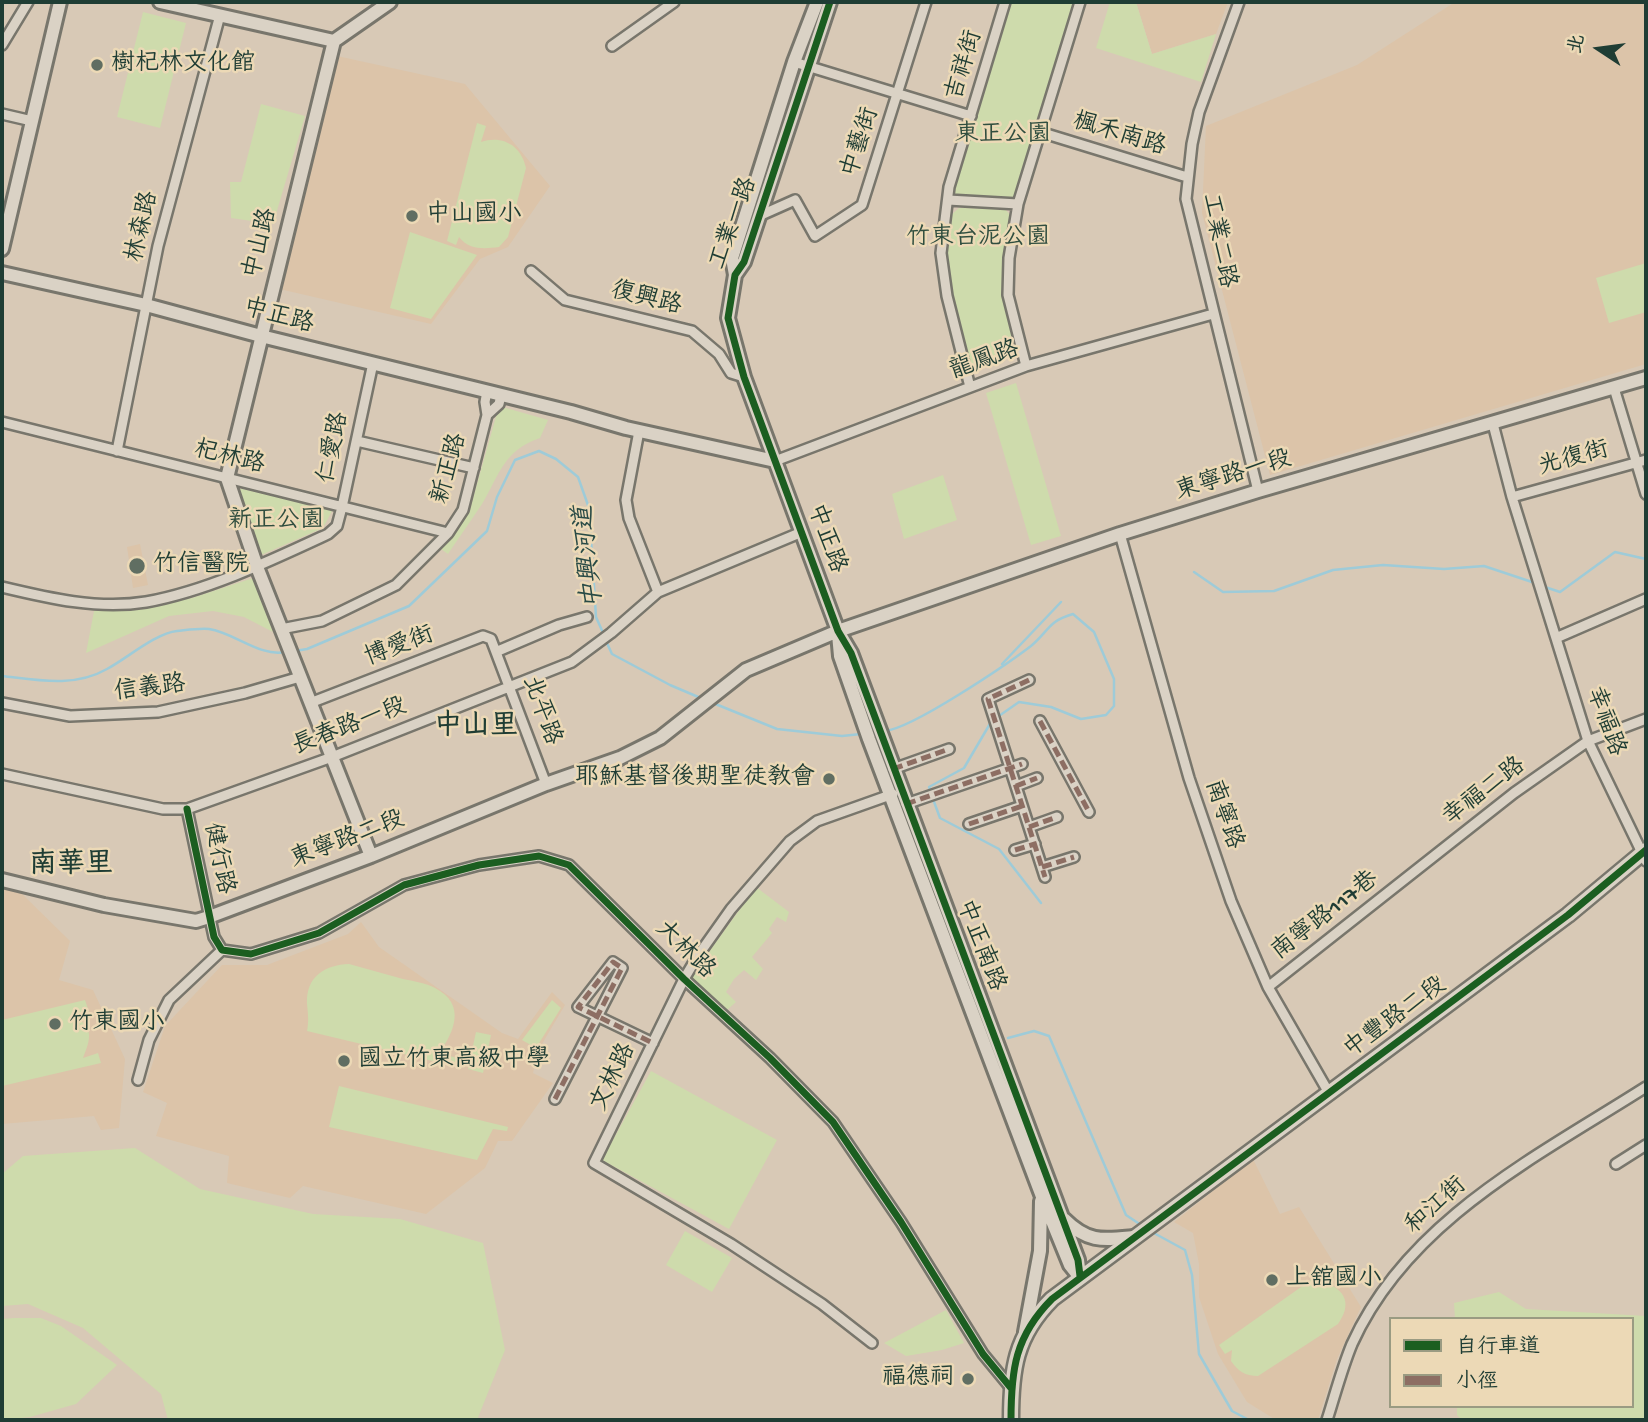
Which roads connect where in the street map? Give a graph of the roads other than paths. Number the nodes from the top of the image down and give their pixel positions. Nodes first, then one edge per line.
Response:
1 (28, 2) edge
2 (60, 2) edge
3 (160, 2) edge
4 (390, 2) edge
5 (674, 2) edge
6 (817, 2) edge
7 (830, 2) edge
8 (926, 2) edge
9 (1005, 2) edge
10 (1080, 2) edge
11 (1239, 2) edge
12 (220, 15) junction
13 (334, 41) junction
14 (2, 45) edge
15 (612, 46) dead end
16 (794, 62) junction
17 (808, 66) junction
18 (898, 93) junction
19 (2, 114) edge
20 (971, 116) junction
21 (32, 121) junction
22 (1040, 132) junction
23 (1187, 177) junction
24 (948, 200) junction
25 (1018, 204) junction
26 (759, 216) junction
27 (2, 248) edge
28 (531, 271) dead end
29 (2, 272) edge
30 (735, 275) junction
31 (146, 306) junction
32 (1213, 314) junction
33 (261, 337) junction
34 (373, 363) junction
35 (1026, 366) junction
36 (744, 377) junction
37 (1646, 378) edge
38 (970, 387) junction
39 (1614, 388) junction
40 (487, 391) junction
41 (501, 395) junction
42 (487, 415) junction
43 (2, 422) edge
44 (1493, 424) junction
45 (639, 431) junction
46 (357, 441) junction
47 (117, 452) junction
48 (775, 461) junction
49 (1641, 462) edge
50 (474, 468) junction
51 (227, 478) junction
52 (1258, 491) junction
53 (1646, 494) edge
54 (1512, 496) junction
55 (342, 508) junction
56 (802, 532) junction
57 (448, 533) junction
58 (1120, 534) junction
59 (257, 567) junction
60 (2, 587) edge
61 (658, 592) junction
62 (1646, 599) edge
63 (586, 617) dead end
64 (838, 631) junction
65 (283, 635) junction
66 (1556, 638) junction
67 (498, 651) junction
68 (300, 677) junction
69 (1029, 680) dead end
70 (511, 687) junction
71 (310, 703) junction
72 (2, 704) edge
73 (1646, 719) edge
74 (1040, 721) dead end
75 (873, 732) junction
76 (1588, 741) junction
77 (950, 748) dead end
78 (331, 757) junction
79 (1023, 764) dead end
80 (1010, 768) junction
81 (893, 769) junction
82 (2, 774) edge
83 (1037, 778) dead end
84 (546, 784) junction
85 (1016, 786) junction
86 (895, 793) junction
87 (906, 804) junction
88 (1022, 807) junction
89 (187, 809) junction
90 (1089, 812) dead end
91 (1057, 817) dead end
92 (969, 824) dead end
93 (1029, 827) junction
94 (1035, 844) junction
95 (1015, 850) dead end
96 (1644, 855) edge
97 (371, 856) junction
98 (1074, 857) dead end
99 (1408, 877) joint
100 (2, 880) edge
101 (209, 917) junction
102 (222, 950) junction
103 (684, 979) junction
104 (1268, 987) junction
105 (598, 1017) junction
106 (653, 1043) junction
107 (138, 1080) dead end
108 (1646, 1087) edge
109 (1329, 1093) junction
110 (555, 1099) dead end
111 (1646, 1144) edge
112 (1616, 1164) dead end
113 (1041, 1194) junction
114 (1060, 1215) junction
115 (1134, 1237) junction
116 (1080, 1276) junction
117 (1024, 1336) junction
118 (872, 1343) dead end
119 (1012, 1388) junction
120 (1011, 1420) edge
121 (1327, 1420) edge

1 - 14 street
2 - 21 street
3 - 12 street
4 - 13 street
5 - 15 street
6 - 16 street, 工業一路
7 - 17 street, 工業一路
8 - 18 street, 中藝街
9 - 20 street, 吉祥街
10 - 22 street
11 - 23 street, 工業二路
12 - 13 street
12 - 31 street, 林森路
13 - 33 street, 中山路
16 - 17 street
16 - 30 street, 工業一路
17 - 18 street
17 - 26 street, 工業一路
18 - 20 street
18 - 26 street, 中藝街
19 - 21 street
20 - 24 street, 吉祥街
21 - 27 street
22 - 23 street, 楓禾南路
22 - 25 street
23 - 32 street, 工業二路
24 - 25 street
24 - 38 street, 吉祥街
25 - 35 street
26 - 30 street, 工業一路
28 - 36 street, 復興路
29 - 31 street, 中正路
30 - 36 street, 工業一路
31 - 33 street, 中正路
31 - 47 street, 林森路
32 - 35 street, 龍鳳路
32 - 52 street, 工業二路
33 - 34 street, 中正路
33 - 51 street, 中山路
34 - 40 street, 中正路
34 - 46 street, 仁愛路
35 - 38 street, 龍鳳路
36 - 48 street, 工業一路
37 - 39 street, 東寧路一段
38 - 48 street, 龍鳳路
39 - 44 street, 東寧路一段
39 - 49 street
40 - 41 street, 中正路
40 - 42 street, 新正路
41 - 42 street, 新正路
41 - 45 street, 中正路
42 - 50 street, 新正路
43 - 47 street, 杞林路
44 - 52 street, 東寧路一段
44 - 54 street
45 - 48 street, 中正路
45 - 61 street
46 - 50 street
46 - 55 street, 仁愛路
47 - 51 street, 杞林路
48 - 56 street, 中正路
49 - 53 street
49 - 54 street, 光復街
50 - 57 street, 新正路
51 - 55 street, 杞林路
51 - 59 street
52 - 58 street, 東寧路一段
54 - 66 street, 幸福路
55 - 57 street, 杞林路
55 - 59 street, 仁愛路
56 - 61 street, 長春路一段
56 - 64 street, 中正路
57 - 65 street, 新正路
58 - 64 street, 東寧路一段
58 - 104 street, 南寧路
59 - 60 street, 仁愛路
59 - 65 street
61 - 70 street, 長春路一段
62 - 66 street
63 - 67 street
64 - 75 street, 中正南路
64 - 84 street, 東寧路二段
65 - 68 street
66 - 76 street, 幸福路
67 - 70 street, 北平路
67 - 71 street, 博愛街
68 - 71 street
68 - 72 street, 信義路
69 - 80 street
70 - 78 street, 長春路一段
70 - 84 street, 北平路
71 - 78 street
73 - 76 street, 幸福二路
74 - 90 street
75 - 81 street, 中正南路
75 - 86 street, 中正南路
76 - 96 street, 幸福路
76 - 99 street, 幸福二路
77 - 81 street
78 - 89 street, 長春路一段
78 - 97 street
79 - 80 street
80 - 85 street
80 - 87 street
81 - 86 street, 中正南路
82 - 89 street, 長春路一段
83 - 85 street
84 - 97 street, 東寧路二段
85 - 88 street
86 - 87 street, 中正南路
86 - 103 street, 文林路
86 - 113 street, 中正南路
87 - 114 street, 中正南路
88 - 92 street
88 - 93 street
89 - 101 street, 健行路
91 - 93 street
93 - 94 street
94 - 95 street
94 - 98 street
96 - 109 main road, 中豐路二段
97 - 101 street, 東寧路二段
99 - 104 street, 南寧路117巷
100 - 101 street, 東寧路二段
101 - 102 street
102 - 103 street, 大林路
102 - 107 street
103 - 106 street, 文林路
103 - 119 street, 大林路
104 - 109 street, 南寧路
105 - 105 street
105 - 106 street
105 - 110 street
106 - 118 street, 文林路
108 - 121 street, 和江街
109 - 115 main road, 中豐路二段
111 - 112 street
113 - 116 street, 中正南路
113 - 117 street
114 - 115 street
114 - 116 street, 中正南路
115 - 116 main road
116 - 117 main road
117 - 119 main road
119 - 120 main road

